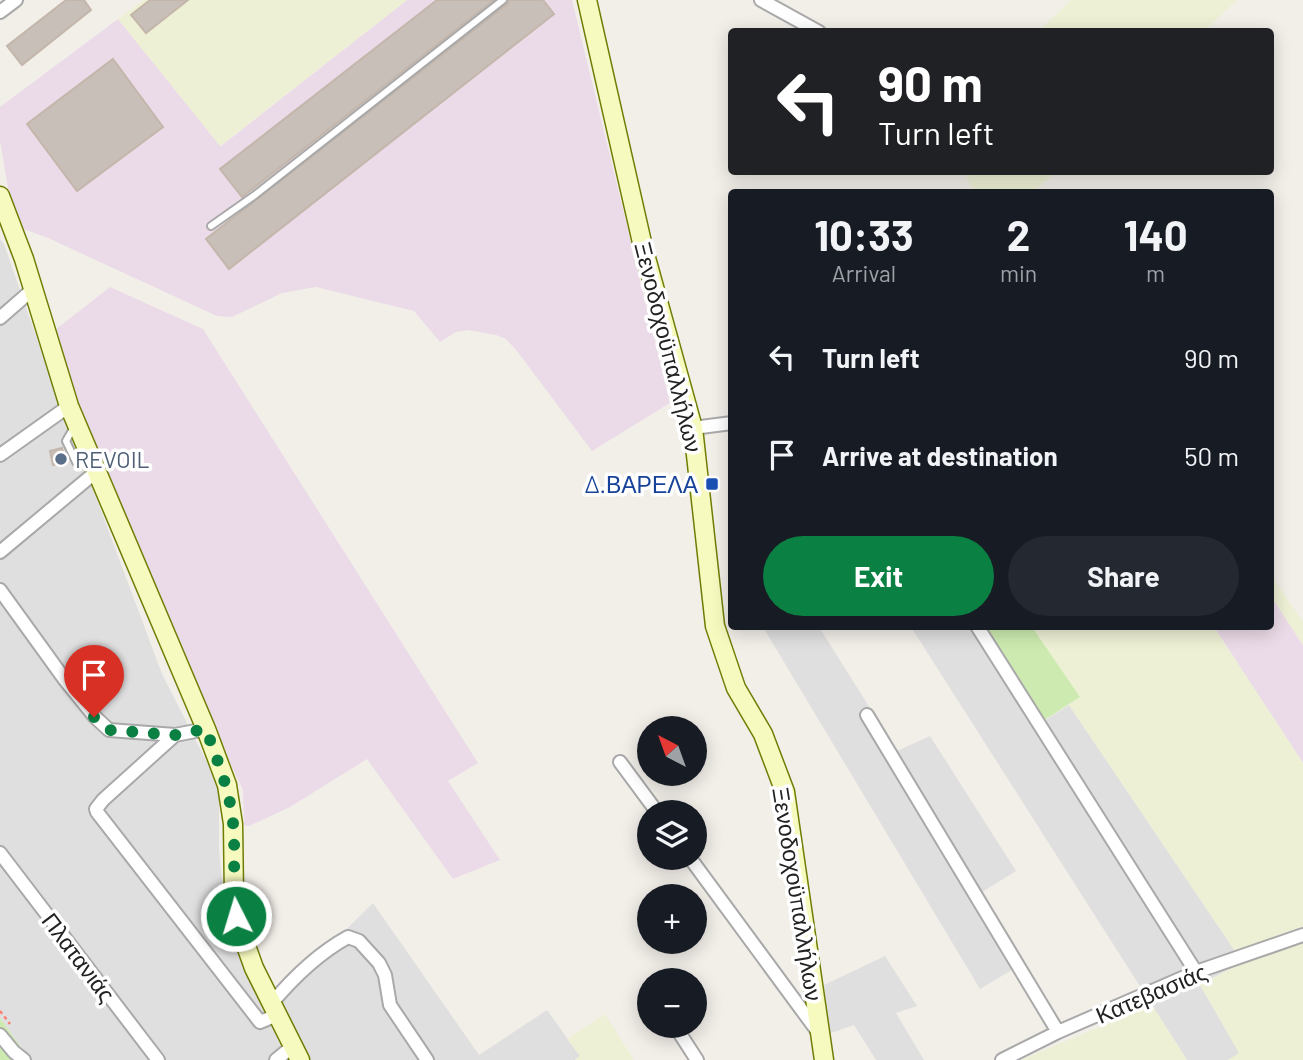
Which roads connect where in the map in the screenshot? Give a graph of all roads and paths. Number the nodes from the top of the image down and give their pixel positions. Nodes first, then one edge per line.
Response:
1 (16, 0) edge
2 (503, 0) edge
3 (587, 0) edge
4 (761, 0) edge
5 (0, 12) edge
6 (812, 28) edge
7 (0, 196) edge
8 (211, 226) dead end
9 (32, 290) junction
10 (0, 318) edge
11 (73, 414) junction
12 (728, 424) edge
13 (693, 428) junction
14 (0, 455) edge
15 (96, 467) junction
16 (0, 552) edge
17 (0, 590) edge
18 (979, 630) edge
19 (867, 715) dead end
20 (206, 729) junction
21 (175, 735) junction
22 (620, 762) dead end
23 (648, 800) edge
24 (0, 853) edge
25 (699, 870) edge
26 (1303, 935) edge
27 (1196, 972) junction
28 (274, 1010) junction
29 (1058, 1032) junction
30 (0, 1035) edge
31 (821, 1036) junction
32 (683, 1038) edge
33 (296, 1053) edge
34 (24, 1060) edge
35 (158, 1060) edge
36 (276, 1060) edge
37 (427, 1060) edge
38 (697, 1060) edge
39 (824, 1060) edge
40 (1002, 1060) edge

1 - 5 street
2 - 8 lane
3 - 13 street, Ξενοδοχοϋπαλλήλων
4 - 6 street
7 - 9 street
9 - 10 street
9 - 11 street
11 - 14 street
11 - 15 street
12 - 13 street
13 - 31 street, Ξενοδοχοϋπαλλήλων
15 - 16 street
15 - 20 street
17 - 21 street
18 - 27 street
19 - 29 street
20 - 21 street
20 - 28 street
21 - 28 street
22 - 23 street
24 - 35 street, Πλατανιάς
25 - 31 street
26 - 27 street, Κατεβασιάς
27 - 29 street, Κατεβασιάς
28 - 33 street
28 - 37 street
29 - 40 street, Κατεβασιάς
30 - 34 street
31 - 39 street, Ξενοδοχοϋπαλλήλων
32 - 38 street
33 - 36 street

